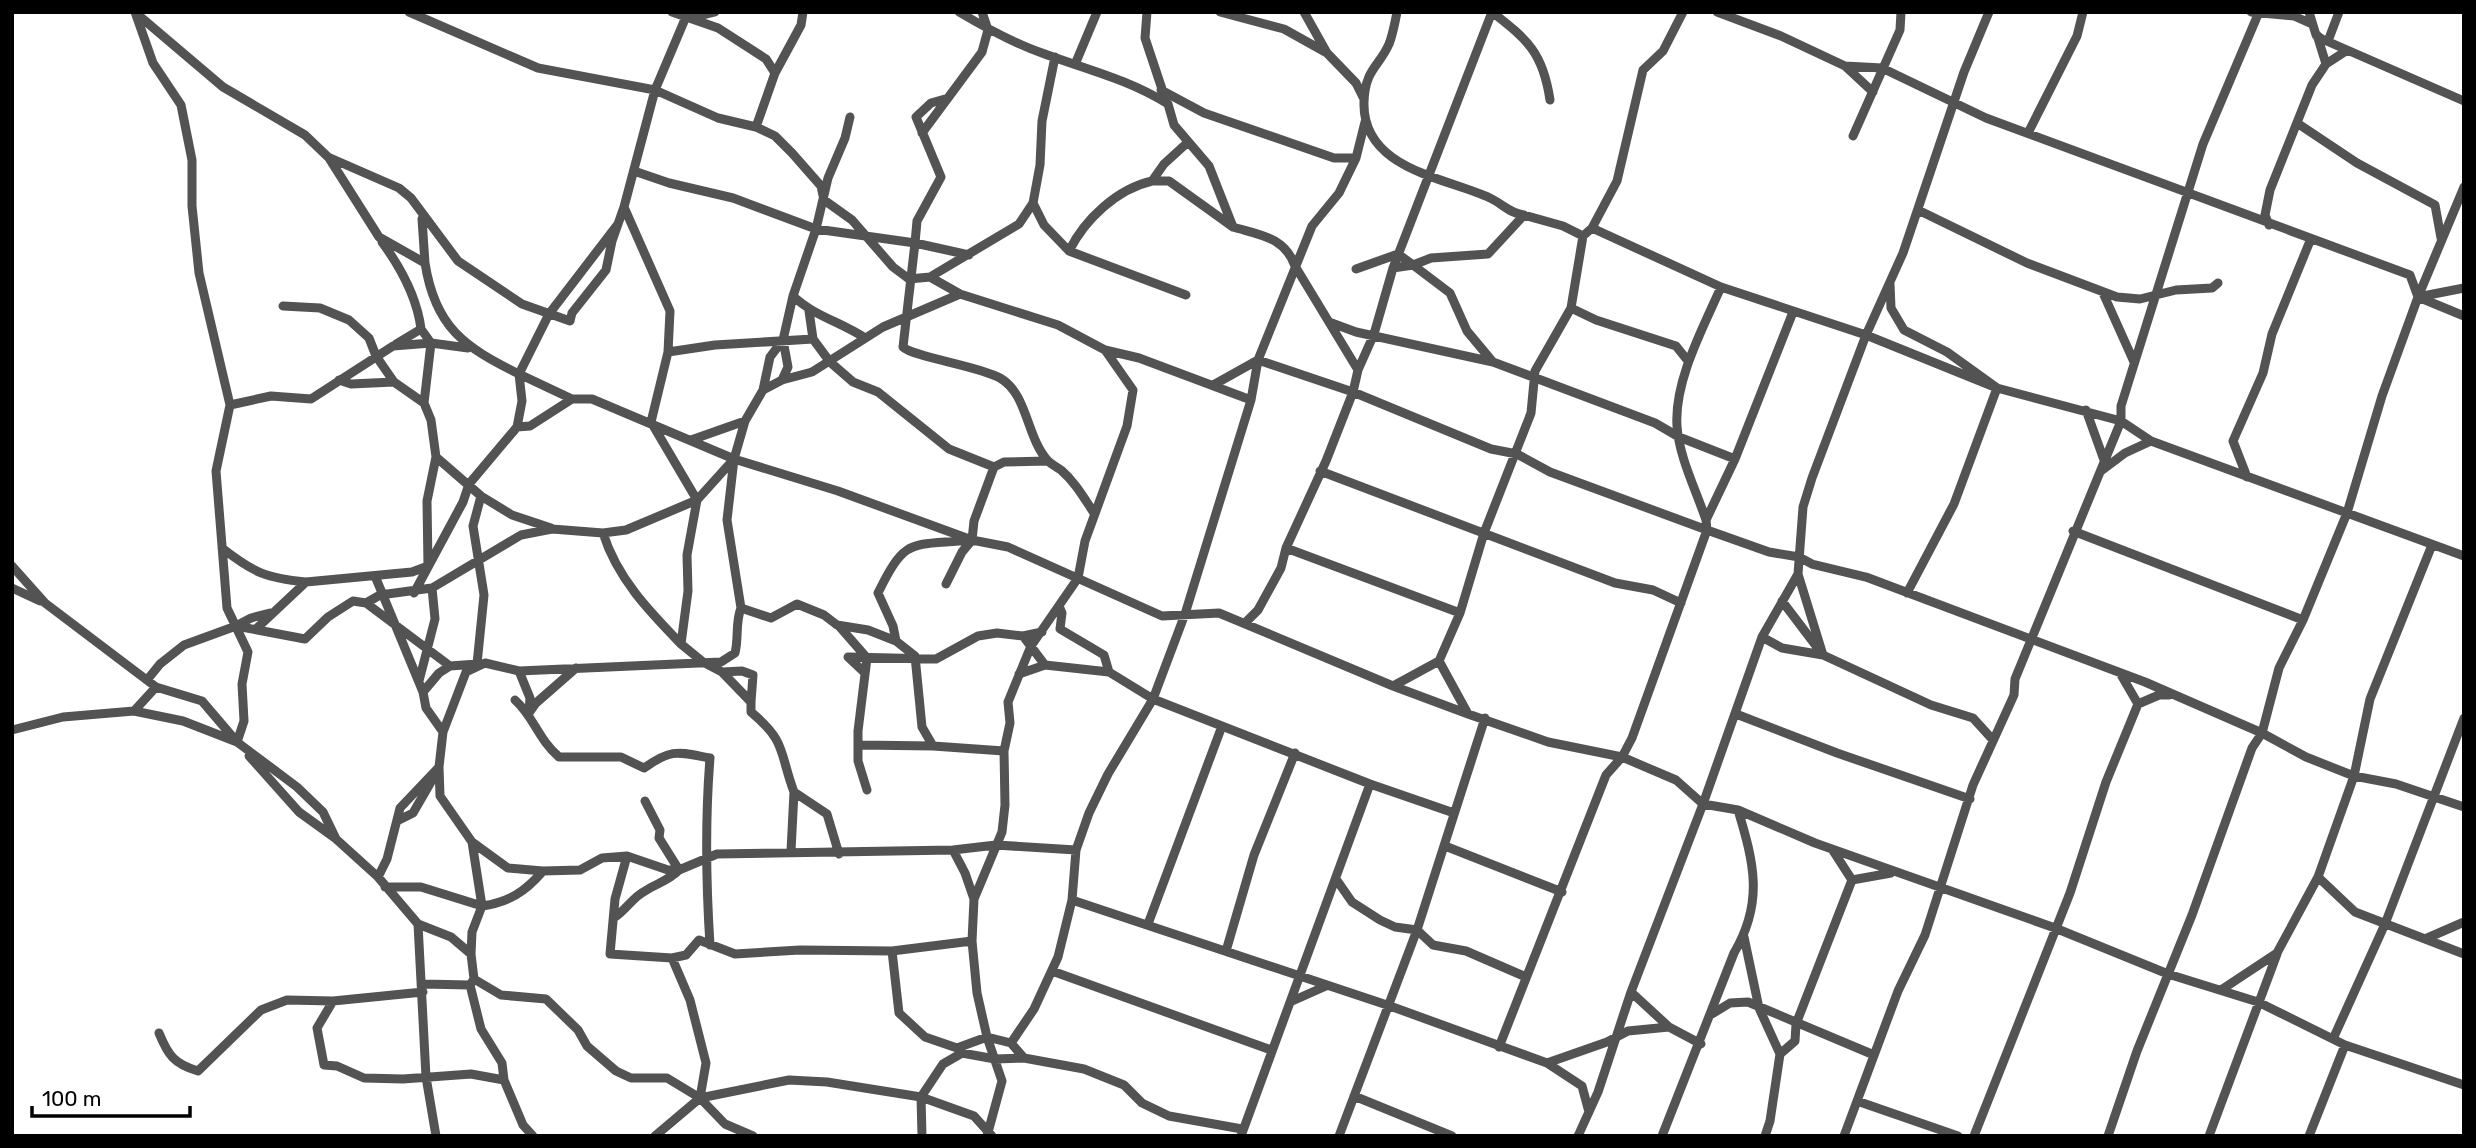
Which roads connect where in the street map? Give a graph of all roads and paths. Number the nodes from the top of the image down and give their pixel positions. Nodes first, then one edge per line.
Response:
1 (409, 12) edge
2 (672, 12) edge
3 (715, 12) edge
4 (803, 12) edge
5 (959, 12) edge
6 (982, 12) edge
7 (1097, 12) edge
8 (1147, 12) edge
9 (1220, 12) edge
10 (1304, 12) edge
11 (1397, 12) edge
12 (1492, 12) edge
13 (1683, 12) edge
14 (1717, 12) edge
15 (1901, 12) edge
16 (1989, 12) edge
17 (2083, 12) edge
18 (2309, 12) edge
19 (2339, 12) edge
20 (135, 13) edge
21 (2256, 13) edge
22 (687, 16) edge
23 (2312, 23) junction
24 (988, 30) junction
25 (2316, 35) junction
26 (2328, 41) junction
27 (2346, 51) junction
28 (1327, 53) junction
29 (1055, 57) junction
30 (1076, 62) junction
31 (2326, 64) junction
32 (1845, 66) junction
33 (1882, 68) junction
34 (775, 73) junction
35 (655, 90) junction
36 (1161, 90) junction
37 (1873, 92) junction
38 (1364, 99) junction
39 (1550, 100) dead end
40 (2464, 101) edge
41 (1955, 102) junction
42 (1168, 104) junction
43 (850, 117) dead end
44 (1365, 122) junction
45 (2297, 123) junction
46 (755, 127) junction
47 (2028, 133) junction
48 (1853, 135) dead end
49 (1187, 144) junction
50 (328, 157) junction
51 (1356, 158) junction
52 (634, 171) junction
53 (1430, 176) junction
54 (1152, 181) junction
55 (2464, 187) edge
56 (2187, 191) junction
57 (824, 200) junction
58 (1033, 203) junction
59 (2461, 206) edge
60 (624, 207) junction
61 (1918, 210) junction
62 (1524, 215) junction
63 (422, 217) junction
64 (618, 224) junction
65 (2269, 225) junction
66 (1233, 227) junction
67 (1592, 228) junction
68 (816, 229) junction
69 (1583, 236) junction
70 (379, 237) junction
71 (867, 237) junction
72 (2441, 239) junction
73 (2311, 241) junction
74 (915, 243) junction
75 (1069, 251) junction
76 (1398, 254) junction
77 (969, 255) junction
78 (425, 262) junction
79 (1413, 265) junction
80 (1295, 266) junction
81 (1393, 268) junction
82 (1356, 269) dead end
83 (930, 277) junction
84 (909, 279) junction
85 (1890, 283) junction
86 (2218, 283) dead end
87 (1721, 287) junction
88 (2464, 288) edge
89 (2104, 293) junction
90 (960, 294) junction
91 (1186, 295) dead end
92 (793, 296) junction
93 (2155, 297) junction
94 (2418, 297) junction
95 (283, 306) dead end
96 (1571, 308) junction
97 (809, 311) junction
98 (1793, 312) junction
99 (549, 314) junction
100 (909, 315) junction
101 (2464, 316) edge
102 (1329, 322) junction
103 (421, 329) junction
104 (1374, 334) junction
105 (1866, 335) junction
106 (865, 338) junction
107 (813, 339) junction
108 (783, 340) junction
109 (431, 343) junction
110 (393, 346) junction
111 (468, 348) junction
112 (1105, 349) junction
113 (668, 352) junction
114 (376, 356) junction
115 (1258, 360) junction
116 (1688, 361) junction
117 (830, 362) junction
118 (1493, 362) junction
119 (2134, 363) junction
120 (1358, 370) junction
121 (519, 374) junction
122 (1534, 377) junction
123 (339, 380) junction
124 (782, 380) junction
125 (394, 382) junction
126 (1215, 384) junction
127 (1997, 388) junction
128 (763, 390) junction
129 (1353, 392) junction
130 (572, 399) junction
131 (1251, 400) junction
132 (425, 403) junction
133 (230, 405) junction
134 (2086, 411) junction
135 (745, 421) junction
136 (2121, 421) junction
137 (651, 422) junction
138 (517, 427) junction
139 (1678, 437) junction
140 (691, 440) junction
141 (2151, 441) junction
142 (1517, 454) junction
143 (436, 457) junction
144 (734, 459) junction
145 (1735, 459) junction
146 (2104, 460) junction
147 (1048, 461) junction
148 (994, 467) junction
149 (1320, 471) junction
150 (2099, 472) junction
151 (2248, 477) junction
152 (468, 484) junction
153 (481, 496) junction
154 (697, 500) junction
155 (1094, 513) junction
156 (2347, 513) junction
157 (1706, 525) junction
158 (552, 529) junction
159 (2073, 531) junction
160 (1484, 533) junction
161 (603, 534) junction
162 (972, 540) junction
163 (2432, 545) junction
164 (222, 548) junction
165 (1286, 548) junction
166 (2464, 556) edge
167 (1799, 557) junction
168 (478, 560) junction
169 (12, 566) edge
170 (428, 566) junction
171 (1798, 575) junction
172 (375, 576) junction
173 (1078, 578) junction
174 (306, 582) junction
175 (946, 584) dead end
176 (12, 588) edge
177 (432, 588) junction
178 (414, 593) junction
179 (1907, 593) junction
180 (380, 595) junction
181 (1783, 601) junction
182 (45, 603) junction
183 (366, 603) junction
184 (1681, 603) junction
185 (1059, 606) junction
186 (741, 608) junction
187 (273, 612) junction
188 (1460, 613) junction
189 (1185, 614) junction
190 (1162, 616) junction
191 (2303, 620) junction
192 (1246, 622) junction
193 (837, 625) junction
194 (236, 626) junction
195 (395, 628) junction
196 (256, 629) junction
197 (1042, 632) junction
198 (1023, 636) junction
199 (1176, 636) junction
200 (1762, 637) junction
201 (2031, 639) junction
202 (896, 641) junction
203 (681, 644) junction
204 (1031, 646) junction
205 (427, 647) junction
206 (1823, 655) junction
207 (915, 656) junction
208 (867, 658) junction
209 (1439, 661) junction
210 (703, 662) junction
211 (477, 664) junction
212 (1045, 665) junction
213 (450, 666) junction
214 (576, 668) junction
215 (519, 671) junction
216 (722, 672) junction
217 (1109, 672) junction
218 (865, 673) junction
219 (2120, 673) junction
220 (1019, 674) junction
221 (148, 680) junction
222 (419, 681) junction
223 (1393, 686) junction
224 (156, 687) junction
225 (423, 692) junction
226 (2179, 696) junction
227 (1153, 699) junction
228 (515, 700) dead end
229 (751, 702) junction
230 (2138, 704) junction
231 (134, 711) junction
232 (529, 713) junction
233 (1468, 714) junction
234 (1736, 714) junction
235 (2464, 718) edge
236 (1485, 719) junction
237 (1222, 726) junction
238 (12, 730) edge
239 (443, 732) junction
240 (2262, 733) junction
241 (1993, 740) junction
242 (237, 742) junction
243 (860, 745) junction
244 (933, 746) junction
245 (1004, 751) junction
246 (1295, 753) junction
247 (1622, 757) junction
248 (439, 767) junction
249 (2354, 776) junction
250 (1370, 784) junction
251 (867, 790) dead end
252 (794, 792) junction
253 (2431, 796) junction
254 (1970, 799) junction
255 (645, 801) dead end
256 (1703, 804) junction
257 (2464, 807) edge
258 (1738, 810) junction
259 (1454, 813) junction
260 (336, 839) junction
261 (472, 842) junction
262 (996, 845) junction
263 (1445, 845) junction
264 (1832, 849) junction
265 (953, 850) junction
266 (1076, 850) junction
267 (791, 851) junction
268 (709, 854) junction
269 (839, 854) junction
270 (627, 856) junction
271 (679, 870) junction
272 (543, 871) junction
273 (1893, 873) junction
274 (378, 877) junction
275 (2318, 877) junction
276 (1336, 878) junction
277 (1852, 880) junction
278 (384, 887) junction
279 (1941, 889) junction
280 (1562, 891) junction
281 (974, 899) junction
282 (1072, 900) junction
283 (482, 906) junction
284 (615, 917) junction
285 (2464, 922) edge
286 (418, 924) junction
287 (1148, 924) junction
288 (2385, 924) junction
289 (2055, 928) junction
290 (1417, 930) junction
291 (1744, 937) junction
292 (2425, 939) junction
293 (972, 941) junction
294 (710, 946) junction
295 (892, 951) junction
296 (1226, 951) junction
297 (2277, 953) junction
298 (471, 954) junction
299 (2464, 954) edge
300 (673, 958) junction
301 (1052, 971) junction
302 (2168, 974) junction
303 (1526, 976) junction
304 (1299, 977) junction
305 (472, 982) junction
306 (1326, 986) junction
307 (422, 988) junction
308 (2221, 990) junction
309 (1631, 992) junction
310 (334, 1001) junction
311 (1290, 1002) junction
312 (2258, 1002) junction
313 (1390, 1006) junction
314 (1759, 1008) junction
315 (1712, 1014) junction
316 (1796, 1024) junction
317 (1669, 1027) junction
318 (159, 1033) dead end
319 (1615, 1036) junction
320 (987, 1037) junction
321 (2333, 1039) junction
322 (1011, 1043) junction
323 (1701, 1044) junction
324 (2345, 1045) junction
325 (1499, 1047) junction
326 (1271, 1050) junction
327 (1780, 1054) junction
328 (1874, 1055) junction
329 (1024, 1058) junction
330 (995, 1059) junction
331 (1547, 1063) junction
332 (426, 1077) junction
333 (504, 1080) junction
334 (2464, 1085) edge
335 (1354, 1096) junction
336 (920, 1097) junction
337 (700, 1098) junction
338 (1857, 1101) junction
339 (1589, 1112) junction
340 (523, 1125) junction
341 (1241, 1132) edge
342 (989, 1135) edge
343 (2309, 1135) edge
344 (436, 1136) edge
345 (518, 1136) edge
346 (533, 1136) edge
347 (654, 1136) edge
348 (753, 1136) edge
349 (922, 1136) edge
350 (1339, 1136) edge
351 (1452, 1136) edge
352 (1578, 1136) edge
353 (1662, 1136) edge
354 (1765, 1136) edge
355 (1844, 1136) edge
356 (1958, 1136) edge
357 (1974, 1136) edge
358 (2108, 1136) edge
359 (2209, 1136) edge

1 - 35 street
2 - 22 street
3 - 22 street
4 - 34 street
5 - 24 street
6 - 24 street
7 - 30 street
8 - 36 street
9 - 28 street
10 - 28 street
11 - 38 street
12 - 39 street
12 - 53 street
13 - 67 street
14 - 32 street
15 - 33 street
16 - 41 street
17 - 47 street
18 - 23 street
19 - 26 street
20 - 50 street
20 - 133 street
21 - 23 street
21 - 56 street
22 - 34 street
22 - 35 street
23 - 25 street
24 - 29 street
24 - 74 street
25 - 26 street
25 - 31 street
26 - 27 street
27 - 31 street
27 - 40 street
28 - 38 street
29 - 30 street
29 - 58 street
30 - 42 street
31 - 45 street
32 - 33 street
32 - 37 street
33 - 37 street
33 - 41 street
34 - 46 street
35 - 46 street
35 - 52 street
36 - 42 street
36 - 51 street
37 - 48 street
38 - 44 street
41 - 47 street
41 - 61 street
42 - 49 street
43 - 57 street
44 - 51 street
44 - 53 street
45 - 65 street
45 - 72 street
46 - 57 street
47 - 56 street
49 - 54 street
49 - 66 street
50 - 63 street
50 - 70 street
51 - 80 street
52 - 60 street
52 - 68 street
53 - 62 street
53 - 76 street
54 - 66 street
54 - 75 street
55 - 59 street
56 - 65 street
56 - 93 street
57 - 68 street
57 - 71 street
58 - 75 street
58 - 77 street
59 - 72 street
60 - 64 street
60 - 113 street
61 - 85 street
61 - 89 street
62 - 69 street
62 - 79 street
63 - 78 street
63 - 99 street
64 - 99 street
64 - 99 street
65 - 73 street
66 - 80 street
67 - 69 street
67 - 87 street
68 - 71 street
68 - 92 street
69 - 96 street
70 - 78 street
70 - 103 street
71 - 74 street
71 - 84 street
72 - 94 street
73 - 94 street
73 - 151 street
74 - 77 street
74 - 84 street
75 - 91 street
76 - 79 street
76 - 81 street
76 - 82 street
77 - 83 street
78 - 111 street
79 - 81 street
79 - 118 street
80 - 102 street
80 - 115 street
81 - 104 street
83 - 84 street
83 - 90 street
84 - 100 street
85 - 105 street
85 - 127 street
86 - 93 street
87 - 98 street
87 - 116 street
88 - 94 street
89 - 93 street
89 - 119 street
90 - 100 street
90 - 112 street
92 - 97 street
92 - 108 street
93 - 119 street
94 - 101 street
94 - 156 street
95 - 114 street
96 - 116 street
96 - 122 street
97 - 106 street
97 - 107 street
98 - 105 street
98 - 145 street
99 - 121 street
100 - 106 street
100 - 147 street
102 - 104 street
102 - 120 street
103 - 109 street
103 - 110 street
104 - 118 street
104 - 120 street
105 - 127 street
105 - 167 street
106 - 117 street
107 - 108 street
107 - 117 street
108 - 113 street
108 - 124 street
108 - 128 street
109 - 110 street
109 - 111 street
109 - 132 street
110 - 114 street
111 - 121 street
112 - 126 street
112 - 155 street
113 - 137 street
114 - 123 street
114 - 125 street
115 - 126 street
115 - 129 street
115 - 131 street
116 - 139 street
117 - 124 street
117 - 148 street
118 - 122 street
119 - 136 street
120 - 129 street
121 - 130 street
121 - 138 street
122 - 139 street
122 - 142 street
123 - 125 street
123 - 133 street
124 - 128 street
125 - 132 street
126 - 131 street
127 - 134 street
127 - 179 street
128 - 135 street
129 - 142 street
129 - 149 street
130 - 137 street
130 - 138 street
131 - 189 street
132 - 143 street
133 - 164 street
134 - 136 street
134 - 146 street
135 - 140 street
135 - 144 street
136 - 141 street
136 - 146 street
137 - 140 street
137 - 154 street
138 - 152 street
139 - 145 street
139 - 157 street
140 - 144 street
141 - 150 street
141 - 151 street
142 - 157 street
142 - 160 street
143 - 152 street
143 - 170 street
144 - 154 street
144 - 162 street
144 - 186 street
145 - 157 street
146 - 150 street
147 - 148 street
147 - 155 street
148 - 162 street
149 - 160 street
149 - 165 street
150 - 159 street
151 - 156 street
152 - 153 street
152 - 170 street
153 - 158 street
153 - 168 street
154 - 161 street
154 - 203 street
155 - 173 street
156 - 163 street
156 - 191 street
157 - 167 street
157 - 184 street
158 - 161 street
158 - 168 street
159 - 191 street
159 - 201 street
160 - 184 street
160 - 188 street
161 - 203 street
162 - 173 street
162 - 175 street
162 - 202 street
163 - 166 street
163 - 249 street
164 - 174 street
164 - 194 street
165 - 188 street
165 - 192 street
167 - 171 street
167 - 179 street
168 - 177 street
168 - 211 street
169 - 182 street
170 - 172 street
170 - 178 street
171 - 181 street
171 - 206 street
172 - 174 street
172 - 180 street
173 - 185 street
173 - 190 street
174 - 187 street
176 - 182 street
177 - 178 street
177 - 205 street
178 - 180 street
179 - 201 street
180 - 183 street
180 - 195 street
181 - 200 street
181 - 206 street
182 - 221 street
183 - 195 street
183 - 196 street
184 - 247 street
185 - 197 street
185 - 217 street
186 - 193 street
186 - 210 street
187 - 194 street
187 - 196 street
188 - 209 street
189 - 190 street
189 - 192 street
189 - 199 street
190 - 199 street
191 - 240 street
192 - 223 street
193 - 202 street
193 - 208 street
194 - 196 street
194 - 221 street
194 - 242 street
195 - 205 street
195 - 222 street
197 - 198 street
197 - 204 street
198 - 204 street
198 - 207 street
199 - 227 street
200 - 206 street
200 - 234 street
201 - 219 street
201 - 241 street
202 - 207 street
203 - 210 street
204 - 212 street
204 - 220 street
205 - 213 street
205 - 222 street
206 - 241 street
207 - 208 street
207 - 244 street
208 - 218 street
208 - 218 street
209 - 223 street
209 - 233 street
210 - 214 street
210 - 216 street
211 - 213 street
211 - 215 street
211 - 239 street
212 - 217 street
212 - 220 street
213 - 225 street
214 - 215 street
214 - 232 street
215 - 232 street
216 - 229 street
216 - 229 street
217 - 227 street
218 - 243 street
219 - 226 street
219 - 230 street
220 - 245 street
221 - 224 street
222 - 225 street
223 - 233 street
224 - 231 street
224 - 242 street
225 - 239 street
226 - 230 street
226 - 240 street
227 - 237 street
227 - 266 street
228 - 232 street
229 - 252 street
230 - 289 street
231 - 238 street
231 - 242 street
232 - 268 street
233 - 236 street
234 - 254 street
234 - 256 street
235 - 253 street
236 - 247 street
236 - 259 street
237 - 246 street
237 - 287 street
239 - 248 street
240 - 249 street
240 - 302 street
241 - 254 street
242 - 260 street
242 - 260 street
243 - 244 street
243 - 251 street
244 - 245 street
245 - 262 street
246 - 250 street
246 - 296 street
247 - 256 street
247 - 280 street
248 - 261 street
248 - 274 street
249 - 253 street
249 - 275 street
250 - 259 street
250 - 276 street
252 - 267 street
252 - 269 street
253 - 257 street
253 - 288 street
254 - 279 street
255 - 271 street
256 - 258 street
256 - 309 street
258 - 264 street
258 - 291 street
259 - 263 street
260 - 274 street
261 - 272 street
261 - 283 street
262 - 265 street
262 - 266 street
262 - 281 street
263 - 280 street
263 - 290 street
264 - 273 street
264 - 277 street
265 - 269 street
265 - 281 street
266 - 282 street
267 - 268 street
267 - 269 street
268 - 271 street
268 - 294 street
270 - 271 street
270 - 272 street
270 - 284 street
271 - 284 street
272 - 283 street
273 - 277 street
273 - 279 street
274 - 278 street
275 - 288 street
275 - 297 street
276 - 290 street
276 - 304 street
277 - 316 street
278 - 283 street
278 - 286 street
279 - 289 street
279 - 328 street
280 - 303 street
281 - 293 street
282 - 287 street
282 - 301 street
283 - 298 street
284 - 300 street
285 - 292 street
286 - 298 street
286 - 307 street
287 - 296 street
288 - 292 street
288 - 321 street
289 - 302 street
289 - 357 street
290 - 303 street
290 - 313 street
291 - 314 street
291 - 315 street
292 - 299 street
293 - 295 street
293 - 320 street
294 - 295 street
294 - 300 street
295 - 320 street
296 - 304 street
297 - 308 street
297 - 312 street
298 - 305 street
300 - 337 street
301 - 322 street
301 - 326 street
302 - 308 street
302 - 358 street
303 - 325 street
304 - 306 street
304 - 311 street
305 - 307 street
305 - 333 street
305 - 337 street
306 - 311 street
306 - 313 street
307 - 310 street
307 - 332 street
308 - 312 street
309 - 317 street
309 - 319 street
310 - 318 street
310 - 332 street
311 - 326 street
312 - 321 street
312 - 359 street
313 - 325 street
313 - 335 street
314 - 315 street
314 - 316 street
314 - 327 street
315 - 323 street
316 - 327 street
316 - 328 street
317 - 319 street
317 - 323 street
319 - 331 street
319 - 339 street
320 - 322 street
320 - 330 street
321 - 324 street
322 - 329 street
323 - 353 street
324 - 334 street
324 - 343 street
325 - 331 street
326 - 341 street
327 - 354 street
328 - 338 street
329 - 330 street
329 - 341 street
330 - 336 street
330 - 342 street
331 - 339 street
332 - 333 street
332 - 344 street
333 - 340 street
335 - 350 street
335 - 351 street
336 - 337 street
336 - 342 street
336 - 349 street
337 - 347 street
337 - 348 street
338 - 355 street
338 - 356 street
339 - 352 street
340 - 345 street
340 - 346 street

